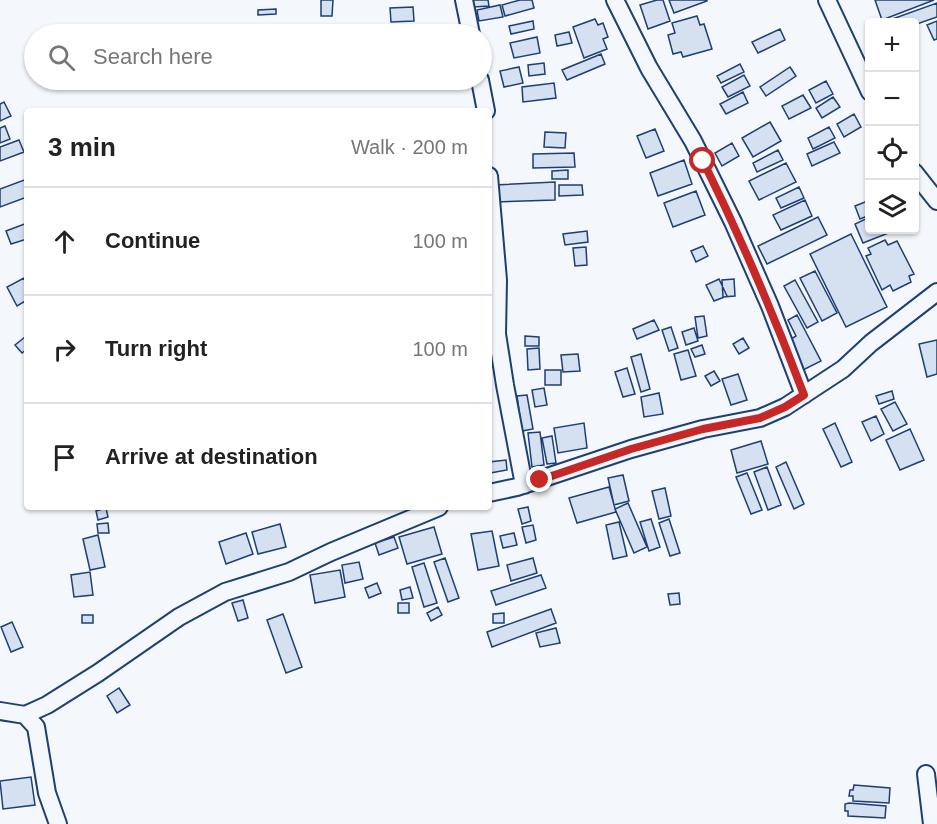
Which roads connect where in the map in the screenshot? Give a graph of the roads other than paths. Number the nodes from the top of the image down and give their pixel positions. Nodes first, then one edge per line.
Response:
1 (464, 0) edge
2 (615, 0) edge
3 (827, 0) edge
4 (469, 24) edge
5 (865, 81) edge
6 (482, 90) edge
7 (485, 108) edge
8 (919, 177) edge
9 (937, 201) edge
10 (492, 211) edge
11 (937, 292) edge
12 (804, 395) junction
13 (524, 485) junction
14 (492, 492) edge
15 (431, 510) edge
16 (0, 711) edge
17 (25, 715) junction
18 (926, 774) dead end
19 (58, 824) edge
20 (932, 824) edge

1 - 4 street
2 - 12 street
3 - 5 street
6 - 7 street
8 - 9 street
10 - 13 street
11 - 12 street
12 - 13 street
13 - 14 street
15 - 17 street
16 - 17 street
17 - 19 street
18 - 20 street

